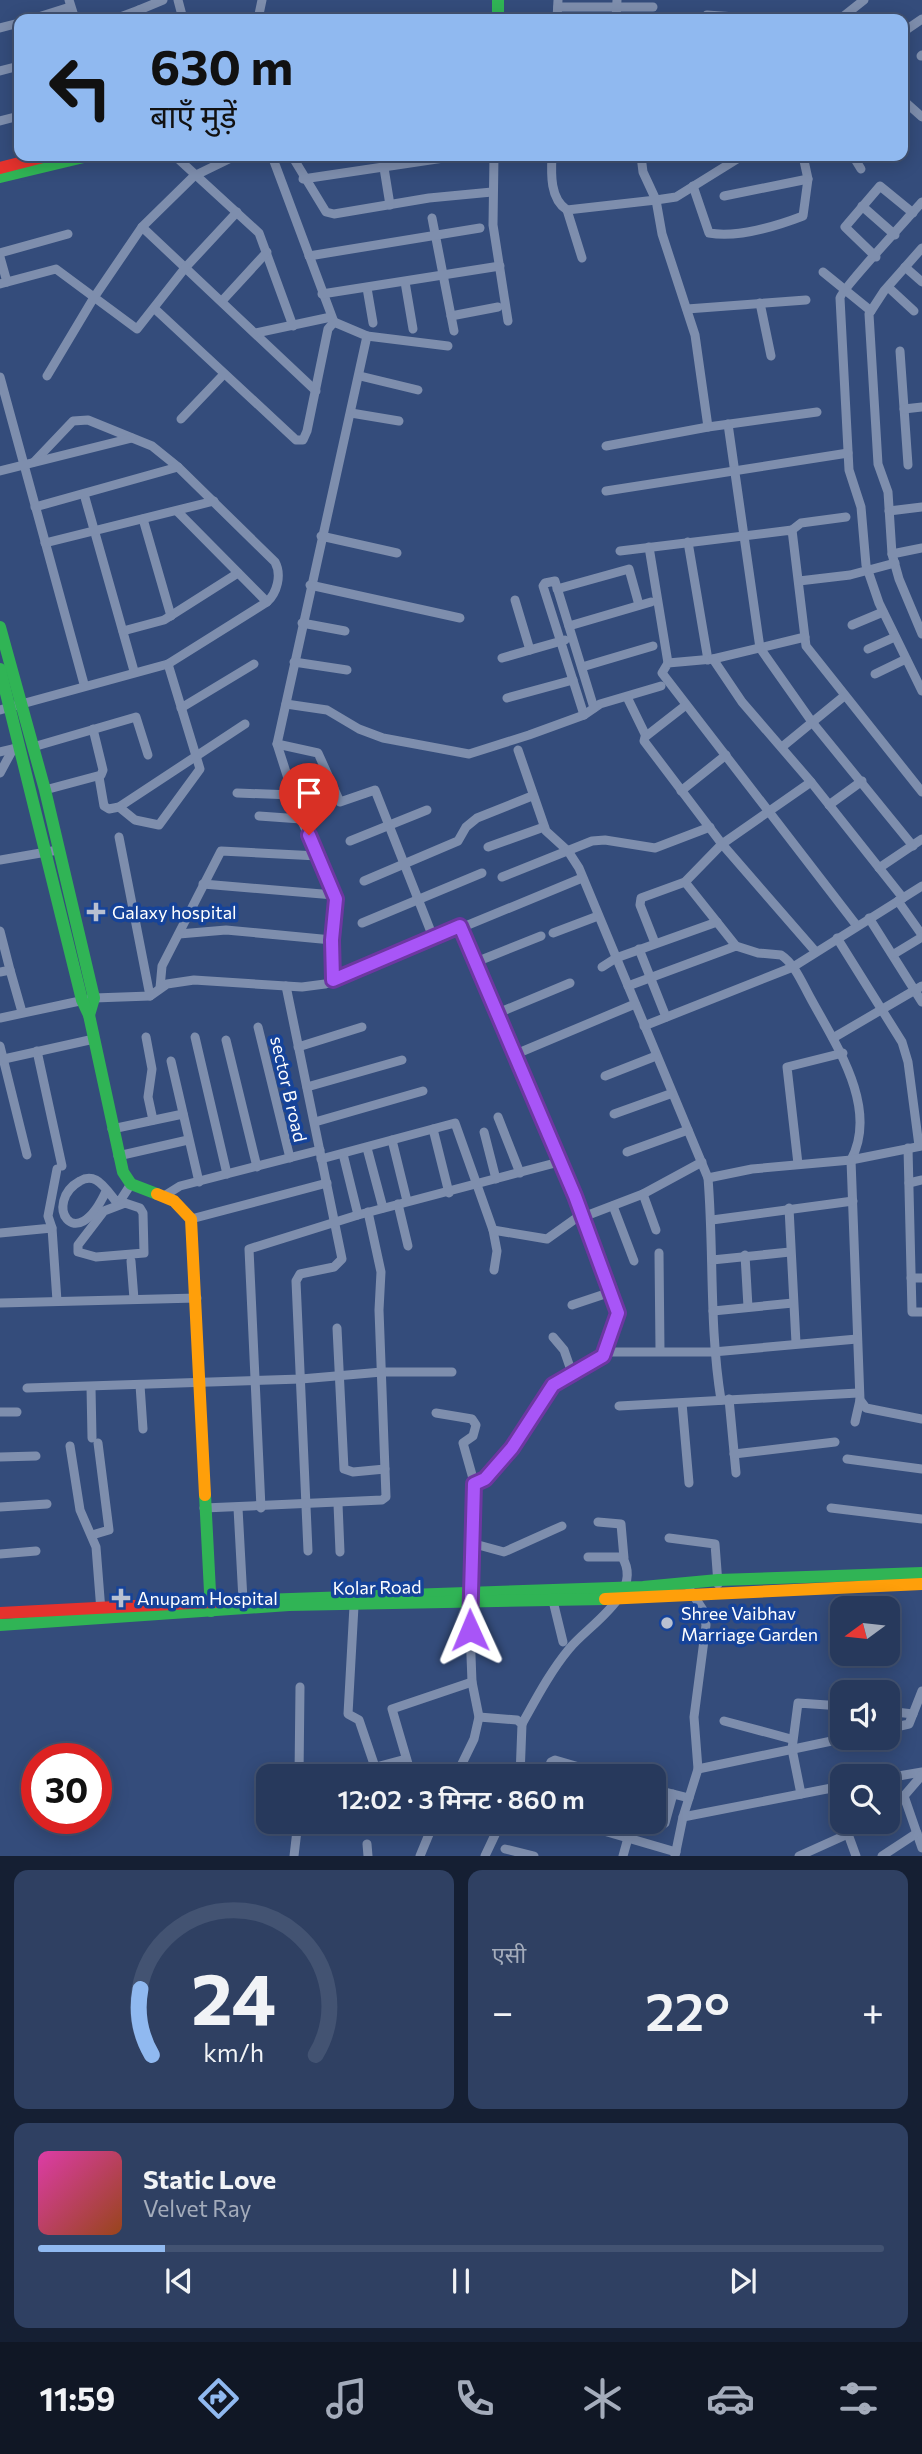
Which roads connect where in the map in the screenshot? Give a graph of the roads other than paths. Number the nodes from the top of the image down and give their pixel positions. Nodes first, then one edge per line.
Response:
1 (163, 0) edge
2 (864, 0) edge
3 (70, 3) edge
4 (558, 3) edge
5 (616, 4) edge
6 (653, 7) dead end
7 (44, 14) edge
8 (141, 14) edge
9 (846, 14) edge
10 (26, 161) edge
11 (67, 161) edge
12 (180, 161) edge
13 (225, 161) edge
14 (273, 161) edge
15 (294, 161) edge
16 (427, 161) edge
17 (494, 161) edge
18 (552, 161) edge
19 (642, 161) edge
20 (734, 161) edge
21 (803, 161) edge
22 (856, 161) edge
23 (0, 167) edge
24 (384, 168) junction
25 (860, 169) dead end
26 (194, 176) junction
27 (0, 177) edge
28 (303, 179) junction
29 (808, 179) junction
30 (693, 186) junction
31 (492, 192) junction
32 (724, 196) dead end
33 (656, 200) junction
34 (922, 202) edge
35 (390, 205) junction
36 (862, 206) junction
37 (567, 210) junction
38 (237, 212) junction
39 (913, 213) junction
40 (432, 218) dead end
41 (142, 228) junction
42 (481, 228) dead end
43 (68, 234) dead end
44 (895, 235) junction
45 (436, 237) junction
46 (922, 248) edge
47 (267, 252) junction
48 (0, 255) edge
49 (309, 256) junction
50 (876, 257) junction
51 (582, 258) dead end
52 (500, 266) junction
53 (905, 267) junction
54 (185, 268) junction
55 (823, 272) dead end
56 (443, 276) junction
57 (405, 282) junction
58 (922, 282) edge
59 (3, 283) edge
60 (888, 287) junction
61 (367, 288) junction
62 (844, 288) junction
63 (323, 294) junction
64 (93, 299) junction
65 (806, 300) dead end
66 (222, 301) junction
67 (760, 303) junction
68 (498, 307) dead end
69 (155, 309) junction
70 (687, 309) junction
71 (871, 311) junction
72 (915, 311) dead end
73 (451, 316) junction
74 (332, 319) junction
75 (508, 321) dead end
76 (373, 323) dead end
77 (293, 326) junction
78 (413, 329) dead end
79 (454, 331) dead end
80 (256, 333) junction
81 (367, 336) junction
82 (448, 346) dead end
83 (900, 351) dead end
84 (771, 356) dead end
85 (224, 374) junction
86 (47, 376) dead end
87 (360, 376) junction
88 (0, 377) edge
89 (418, 390) dead end
90 (316, 391) junction
91 (922, 407) edge
92 (904, 409) junction
93 (817, 412) dead end
94 (351, 413) junction
95 (181, 419) dead end
96 (399, 421) dead end
97 (728, 424) junction
98 (708, 427) junction
99 (133, 438) junction
100 (606, 446) dead end
101 (848, 453) junction
102 (34, 461) junction
103 (23, 465) junction
104 (908, 465) dead end
105 (178, 467) junction
106 (0, 471) edge
107 (735, 472) junction
108 (606, 492) dead end
109 (84, 494) junction
110 (214, 501) junction
111 (35, 507) junction
112 (922, 508) edge
113 (177, 511) junction
114 (890, 511) junction
115 (846, 517) dead end
116 (143, 519) junction
117 (95, 530) junction
118 (792, 530) junction
119 (321, 536) junction
120 (744, 537) junction
121 (44, 542) junction
122 (688, 542) junction
123 (649, 547) junction
124 (922, 548) edge
125 (620, 551) dead end
126 (397, 553) dead end
127 (894, 558) junction
128 (867, 570) junction
129 (238, 573) junction
130 (799, 581) junction
131 (310, 585) junction
132 (557, 589) junction
133 (515, 600) dead end
134 (651, 602) dead end
135 (267, 603) junction
136 (639, 605) junction
137 (883, 612) junction
138 (171, 616) junction
139 (460, 618) dead end
140 (302, 623) junction
141 (852, 625) dead end
142 (569, 626) junction
143 (0, 627) edge
144 (123, 631) junction
145 (345, 631) dead end
146 (922, 634) edge
147 (573, 637) junction
148 (805, 637) junction
149 (895, 637) junction
150 (561, 641) junction
151 (653, 646) dead end
152 (760, 648) junction
153 (868, 649) dead end
154 (530, 650) junction
155 (502, 657) dead end
156 (710, 659) junction
157 (906, 659) junction
158 (295, 662) junction
159 (668, 663) junction
160 (168, 664) junction
161 (254, 664) dead end
162 (582, 667) junction
163 (0, 669) edge
164 (347, 670) dead end
165 (134, 671) junction
166 (875, 674) dead end
167 (573, 680) junction
168 (84, 684) junction
169 (661, 685) dead end
170 (922, 691) edge
171 (844, 696) junction
172 (627, 697) junction
173 (507, 698) dead end
174 (286, 704) junction
175 (686, 705) junction
176 (10, 707) edge
177 (181, 708) junction
178 (594, 708) junction
179 (584, 715) junction
180 (812, 722) junction
181 (245, 724) dead end
182 (93, 730) junction
183 (646, 736) junction
184 (277, 744) junction
185 (22, 747) junction
186 (782, 747) junction
187 (518, 750) dead end
188 (0, 752) edge
189 (195, 754) junction
190 (148, 755) dead end
191 (726, 755) junction
192 (0, 773) edge
193 (99, 777) junction
194 (862, 781) junction
195 (811, 782) junction
196 (45, 790) junction
197 (681, 791) junction
198 (922, 792) edge
199 (237, 793) dead end
200 (293, 795) junction
201 (532, 796) junction
202 (829, 805) junction
203 (119, 807) junction
204 (427, 810) dead end
205 (770, 810) junction
206 (259, 816) dead end
207 (302, 818) junction
208 (389, 825) junction
209 (544, 827) junction
210 (710, 827) junction
211 (119, 837) dead end
212 (922, 839) edge
213 (350, 841) dead end
214 (722, 844) junction
215 (913, 846) junction
216 (488, 847) dead end
217 (52, 850) junction
218 (568, 851) junction
219 (318, 856) junction
220 (0, 860) edge
221 (405, 867) junction
222 (879, 868) junction
223 (482, 873) dead end
224 (502, 877) dead end
225 (582, 878) junction
226 (364, 881) dead end
227 (685, 882) junction
228 (203, 884) junction
229 (922, 886) edge
230 (334, 895) junction
231 (419, 898) junction
232 (900, 899) junction
233 (598, 916) junction
234 (869, 918) junction
235 (717, 922) junction
236 (362, 923) dead end
237 (460, 926) junction
238 (857, 926) junction
239 (0, 930) edge
240 (554, 933) dead end
241 (179, 934) junction
242 (541, 936) dead end
243 (922, 936) edge
244 (433, 937) junction
245 (837, 938) junction
246 (332, 940) junction
247 (655, 943) junction
248 (736, 946) junction
249 (639, 949) junction
250 (815, 951) junction
251 (894, 954) junction
252 (616, 958) junction
253 (476, 962) junction
254 (602, 967) dead end
255 (793, 967) junction
256 (5, 971) edge
257 (650, 977) junction
258 (333, 980) junction
259 (570, 982) dead end
260 (285, 986) junction
261 (628, 986) junction
262 (160, 988) junction
263 (918, 988) edge
264 (150, 996) junction
265 (88, 999) junction
266 (922, 1003) edge
267 (635, 1004) junction
268 (882, 1008) junction
269 (22, 1012) junction
270 (498, 1013) junction
271 (666, 1017) junction
272 (0, 1018) edge
273 (644, 1026) junction
274 (258, 1027) dead end
275 (362, 1027) dead end
276 (146, 1037) dead end
277 (195, 1037) dead end
278 (832, 1038) junction
279 (94, 1039) junction
280 (226, 1040) dead end
281 (0, 1046) edge
282 (298, 1047) junction
283 (37, 1051) junction
284 (842, 1053) junction
285 (516, 1054) junction
286 (656, 1056) junction
287 (4, 1059) junction
288 (402, 1060) dead end
289 (171, 1061) dead end
290 (4, 1076) edge
291 (605, 1076) dead end
292 (306, 1087) junction
293 (423, 1091) dead end
294 (670, 1094) junction
295 (918, 1113) edge
296 (183, 1114) junction
297 (614, 1114) dead end
298 (498, 1117) dead end
299 (153, 1120) junction
300 (315, 1122) junction
301 (112, 1129) junction
302 (433, 1129) junction
303 (688, 1130) junction
304 (484, 1132) dead end
305 (188, 1140) junction
306 (392, 1140) junction
307 (920, 1146) edge
308 (367, 1148) junction
309 (908, 1148) junction
310 (627, 1152) dead end
311 (321, 1154) junction
312 (342, 1154) junction
313 (27, 1155) dead end
314 (118, 1156) junction
315 (289, 1158) junction
316 (851, 1160) junction
317 (559, 1162) junction
318 (702, 1162) junction
319 (798, 1164) junction
320 (257, 1167) junction
321 (520, 1173) junction
322 (227, 1174) junction
323 (708, 1178) junction
324 (496, 1179) junction
325 (922, 1180) edge
326 (199, 1182) junction
327 (909, 1182) junction
328 (327, 1183) junction
329 (131, 1184) junction
330 (475, 1185) junction
331 (106, 1191) junction
332 (449, 1193) junction
333 (643, 1194) junction
334 (164, 1196) junction
335 (853, 1201) junction
336 (403, 1203) junction
337 (118, 1204) junction
338 (613, 1206) junction
339 (383, 1208) junction
340 (789, 1208) junction
341 (363, 1214) junction
342 (582, 1216) junction
343 (191, 1219) junction
344 (712, 1220) junction
345 (333, 1223) junction
346 (52, 1228) junction
347 (493, 1230) junction
348 (656, 1230) dead end
349 (0, 1233) edge
350 (408, 1247) dead end
351 (790, 1252) junction
352 (659, 1253) dead end
353 (745, 1255) junction
354 (712, 1260) junction
355 (131, 1261) dead end
356 (634, 1261) dead end
357 (494, 1270) dead end
358 (911, 1278) junction
359 (922, 1278) edge
360 (608, 1292) junction
361 (197, 1298) junction
362 (134, 1299) junction
363 (57, 1301) junction
364 (0, 1303) edge
365 (793, 1303) junction
366 (572, 1305) dead end
367 (748, 1307) junction
368 (713, 1311) junction
369 (922, 1312) edge
370 (337, 1328) dead end
371 (553, 1337) dead end
372 (857, 1339) junction
373 (796, 1343) junction
374 (660, 1350) junction
375 (713, 1352) junction
376 (603, 1356) junction
377 (382, 1372) junction
378 (453, 1372) dead end
379 (572, 1373) junction
380 (338, 1376) junction
381 (301, 1379) junction
382 (253, 1381) junction
383 (200, 1382) junction
384 (140, 1385) junction
385 (90, 1387) junction
386 (27, 1388) dead end
387 (859, 1397) junction
388 (725, 1399) junction
389 (682, 1403) junction
390 (619, 1406) dead end
391 (0, 1412) edge
392 (17, 1412) dead end
393 (436, 1413) dead end
394 (922, 1419) edge
395 (855, 1422) dead end
396 (143, 1429) dead end
397 (835, 1442) dead end
398 (70, 1446) dead end
399 (734, 1454) junction
400 (36, 1456) dead end
401 (0, 1457) edge
402 (847, 1459) dead end
403 (385, 1469) junction
404 (922, 1469) edge
405 (736, 1472) dead end
406 (689, 1483) dead end
407 (474, 1484) junction
408 (47, 1504) dead end
409 (308, 1504) junction
410 (338, 1504) junction
411 (0, 1507) edge
412 (204, 1508) junction
413 (238, 1508) junction
414 (261, 1508) junction
415 (831, 1508) dead end
416 (922, 1518) edge
417 (598, 1522) dead end
418 (562, 1526) dead end
419 (92, 1535) junction
420 (669, 1538) dead end
421 (471, 1543) junction
422 (36, 1551) dead end
423 (309, 1551) dead end
424 (340, 1552) dead end
425 (0, 1554) edge
426 (588, 1557) dead end
427 (624, 1558) junction
428 (922, 1573) edge
429 (922, 1584) edge
430 (718, 1586) junction
431 (689, 1588) junction
432 (621, 1592) junction
433 (469, 1598) junction
434 (243, 1600) junction
435 (374, 1600) junction
436 (553, 1601) junction
437 (354, 1606) junction
438 (211, 1607) junction
439 (0, 1613) edge
440 (101, 1614) junction
441 (0, 1625) edge
442 (563, 1642) dead end
443 (472, 1682) junction
444 (300, 1687) dead end
445 (922, 1691) edge
446 (830, 1705) edge
447 (900, 1712) edge
448 (913, 1714) junction
449 (479, 1717) junction
450 (723, 1721) dead end
451 (522, 1724) junction
452 (900, 1726) edge
453 (791, 1739) junction
454 (830, 1741) edge
455 (792, 1749) junction
456 (406, 1759) junction
457 (299, 1764) edge
458 (374, 1764) edge
459 (387, 1764) edge
460 (408, 1764) edge
461 (462, 1764) edge
462 (520, 1764) edge
463 (550, 1764) edge
464 (569, 1764) edge
465 (698, 1769) junction
466 (922, 1773) edge
467 (900, 1776) edge
468 (830, 1789) edge
469 (666, 1792) edge
470 (673, 1794) junction
471 (801, 1794) junction
472 (904, 1796) junction
473 (689, 1798) junction
474 (900, 1799) edge
475 (682, 1817) junction
476 (666, 1823) edge
477 (917, 1833) junction
478 (296, 1834) edge
479 (430, 1834) edge
480 (495, 1834) edge
481 (614, 1834) edge
482 (848, 1834) joint
483 (628, 1838) junction
484 (367, 1844) dead end
485 (506, 1849) dead end
486 (922, 1849) edge
487 (676, 1854) edge
488 (293, 1856) edge
489 (368, 1856) edge
490 (420, 1856) edge
491 (485, 1856) edge
492 (534, 1856) edge
493 (623, 1856) edge
494 (799, 1856) edge
495 (856, 1856) edge
496 (882, 1856) edge

1 - 8 street
2 - 9 street
3 - 7 street
4 - 5 street
5 - 6 street
10 - 23 main road
11 - 27 main road
12 - 26 street
13 - 26 street
14 - 49 street
15 - 28 street
16 - 24 street
17 - 31 street
18 - 37 street
19 - 33 street
20 - 30 street
21 - 29 street
22 - 25 street
24 - 28 street
24 - 35 street
26 - 38 street
26 - 41 street
28 - 35 street
29 - 30 street
29 - 32 street
30 - 33 street
31 - 35 street
31 - 52 street
33 - 37 street
33 - 70 street
34 - 39 street
36 - 39 street
36 - 44 street
36 - 50 street
37 - 51 street
38 - 47 street
38 - 54 street
39 - 44 street
40 - 45 street
41 - 54 street
41 - 64 street
42 - 45 street
43 - 48 street
44 - 50 street
45 - 49 street
45 - 56 street
46 - 53 street
47 - 66 street
47 - 77 street
48 - 59 street
49 - 63 street
50 - 62 street
52 - 56 street
52 - 75 street
53 - 58 street
53 - 60 street
54 - 66 street
54 - 69 street
55 - 62 street
56 - 57 street
56 - 73 street
57 - 61 street
57 - 78 street
59 - 64 street
60 - 71 street
60 - 72 street
61 - 63 street
61 - 76 street
62 - 71 street
62 - 101 street
63 - 74 street
64 - 69 street
64 - 86 street
65 - 67 street
66 - 80 street
67 - 70 street
67 - 84 street
68 - 73 street
69 - 85 street
70 - 98 street
71 - 114 street
73 - 79 street
74 - 77 street
74 - 81 street
74 - 90 street
77 - 80 street
80 - 90 street
81 - 82 street
81 - 87 street
83 - 92 street
85 - 90 street
85 - 95 street
87 - 89 street
87 - 94 street
88 - 103 street
91 - 92 street
92 - 104 street
93 - 97 street
94 - 96 street
94 - 119 street
97 - 98 street
97 - 107 street
98 - 100 street
99 - 102 street
99 - 102 street
99 - 105 street
101 - 107 street
101 - 128 street
102 - 103 street
103 - 106 street
103 - 111 street
105 - 109 street
105 - 110 street
107 - 108 street
107 - 120 street
109 - 111 street
109 - 117 street
110 - 113 street
110 - 135 street
111 - 121 street
112 - 114 street
113 - 116 street
113 - 129 street
114 - 127 street
115 - 118 street
116 - 117 street
116 - 138 street
117 - 121 street
117 - 144 street
118 - 120 street
118 - 130 street
119 - 126 street
119 - 131 street
120 - 122 street
120 - 152 street
121 - 168 street
122 - 123 street
122 - 156 street
123 - 125 street
123 - 159 street
124 - 127 street
127 - 128 street
127 - 146 street
128 - 130 street
128 - 137 street
129 - 135 street
129 - 138 street
130 - 148 street
131 - 139 street
131 - 140 street
132 - 136 street
132 - 142 street
132 - 150 street
133 - 154 street
134 - 136 street
135 - 160 street
136 - 142 street
137 - 141 street
137 - 149 street
138 - 144 street
140 - 145 street
140 - 158 street
142 - 147 street
143 - 176 main road
144 - 165 street
147 - 150 street
147 - 162 street
148 - 152 street
148 - 171 street
149 - 153 street
149 - 157 street
150 - 154 street
150 - 167 street
151 - 162 street
152 - 156 street
152 - 180 street
154 - 155 street
156 - 159 street
156 - 186 street
157 - 166 street
157 - 170 street
158 - 164 street
158 - 174 street
159 - 175 street
160 - 165 street
160 - 177 street
161 - 177 street
162 - 178 street
163 - 176 main road
165 - 168 street
167 - 173 street
167 - 179 street
168 - 176 street
169 - 172 street
171 - 180 street
171 - 198 street
172 - 178 street
172 - 183 street
174 - 179 street
174 - 184 street
175 - 183 street
175 - 191 street
176 - 185 main road
177 - 189 street
178 - 179 street
180 - 186 street
180 - 194 street
181 - 189 street
182 - 185 street
182 - 190 street
182 - 193 street
183 - 197 street
184 - 200 street
184 - 208 street
185 - 188 street
185 - 192 street
185 - 196 main road
185 - 217 main road
186 - 195 street
187 - 201 street
189 - 203 street
189 - 203 street
191 - 197 street
191 - 205 street
193 - 196 street
193 - 203 street
194 - 202 street
194 - 215 street
195 - 202 street
195 - 205 street
196 - 217 main road
197 - 210 street
199 - 200 street
200 - 207 street
201 - 209 street
201 - 221 street
202 - 222 street
204 - 208 street
205 - 214 street
205 - 238 street
206 - 207 street
207 - 219 street
208 - 213 street
208 - 221 street
209 - 216 street
209 - 218 street
210 - 214 street
210 - 218 street
211 - 264 street
212 - 215 street
214 - 227 street
214 - 250 street
215 - 222 street
217 - 220 street
217 - 265 main road
218 - 224 street
218 - 225 street
219 - 228 street
219 - 230 street
221 - 226 street
221 - 231 street
222 - 232 street
223 - 231 street
225 - 233 street
225 - 237 street
227 - 235 street
227 - 247 street
228 - 230 street
228 - 241 street
229 - 232 street
230 - 246 street
231 - 236 street
231 - 244 street
232 - 234 street
232 - 243 street
233 - 240 street
233 - 252 street
234 - 238 street
234 - 251 street
235 - 247 street
235 - 248 street
237 - 244 street
237 - 253 street
238 - 245 street
239 - 256 street
241 - 246 street
241 - 262 street
242 - 253 street
243 - 251 street
244 - 258 street
245 - 250 street
245 - 268 street
246 - 258 street
247 - 249 street
248 - 255 street
248 - 257 street
249 - 252 street
249 - 257 street
250 - 255 street
251 - 263 street
252 - 254 street
252 - 261 street
253 - 270 street
255 - 271 street
255 - 278 street
256 - 269 street
257 - 261 street
257 - 271 street
258 - 260 street
259 - 270 street
260 - 262 street
260 - 282 street
261 - 267 street
262 - 264 street
263 - 266 street
263 - 268 street
264 - 265 street
265 - 269 street
265 - 279 main road
267 - 273 street
267 - 285 street
268 - 278 street
268 - 295 street
269 - 272 street
270 - 285 street
271 - 273 street
273 - 286 street
274 - 315 street, sector B road
275 - 282 street
276 - 299 street
277 - 322 street
278 - 284 street
279 - 283 street
279 - 301 main road
280 - 320 street
281 - 287 street
282 - 292 street
283 - 287 street
283 - 346 street
284 - 316 street
284 - 319 street
285 - 317 street
286 - 291 street
286 - 294 street
287 - 290 street
288 - 292 street
289 - 296 street
290 - 313 street
292 - 300 street
293 - 300 street
294 - 297 street
294 - 303 street
295 - 307 street
296 - 299 street
296 - 305 street
298 - 321 street
299 - 301 street
300 - 311 street
301 - 314 main road
302 - 306 street
302 - 330 street
302 - 332 street
303 - 310 street
303 - 318 street
304 - 324 street
305 - 314 street
305 - 326 street
306 - 308 street
306 - 336 street
307 - 309 street
308 - 312 street
308 - 339 street
309 - 316 street
309 - 327 street
311 - 312 street
311 - 315 street
311 - 328 street
312 - 341 street
314 - 329 main road
315 - 320 street
316 - 319 street
316 - 335 street
317 - 321 street
317 - 342 street
318 - 323 street
318 - 333 street
319 - 323 street
320 - 322 street
321 - 324 street
322 - 326 street
323 - 344 street
324 - 330 street
325 - 327 street
326 - 334 street
327 - 358 street
328 - 343 street
328 - 345 street
329 - 334 main road
329 - 337 street
330 - 332 street
330 - 347 street
331 - 331 street
331 - 337 street
332 - 336 street
333 - 338 street
333 - 348 street
334 - 343 main road
335 - 340 street
335 - 372 street
336 - 339 street
336 - 350 street
337 - 337 street
338 - 342 street
338 - 356 street
339 - 341 street
340 - 344 street
340 - 351 street
341 - 345 street
341 - 377 street
342 - 347 street
342 - 360 street
343 - 361 main road
344 - 354 street
345 - 381 street
345 - 382 street
346 - 349 street
346 - 363 street
347 - 357 street
351 - 353 street
351 - 365 street
352 - 374 street
353 - 354 street
353 - 367 street
354 - 368 street
355 - 362 street
358 - 359 street
358 - 369 street
360 - 366 street
360 - 376 street
361 - 362 street
361 - 383 main road
362 - 363 street
363 - 364 street
365 - 367 street
365 - 373 street
367 - 368 street
368 - 375 street
370 - 380 street
371 - 379 street
372 - 373 street
372 - 387 street
373 - 375 street
374 - 375 street
374 - 376 street
375 - 388 street
376 - 379 street
377 - 378 street
377 - 380 street
377 - 403 street
379 - 407 street
380 - 381 street
380 - 403 street
381 - 382 street
381 - 409 street
382 - 383 street
382 - 414 street
383 - 384 street
383 - 412 main road
384 - 385 street
384 - 396 street
385 - 386 street
385 - 419 street
387 - 388 street
387 - 394 street
387 - 395 street
388 - 389 street
388 - 399 street
389 - 390 street
389 - 406 street
391 - 392 street
393 - 407 street
397 - 399 street
398 - 419 street
399 - 405 street
400 - 401 street
402 - 404 street
403 - 410 street
407 - 421 street
408 - 411 street
409 - 410 street
409 - 414 street
409 - 423 street
410 - 424 street
412 - 413 street
412 - 438 main road
413 - 414 street
413 - 434 street
415 - 416 street
417 - 427 street
418 - 421 street
419 - 440 street
420 - 430 street
421 - 433 street
422 - 425 street
426 - 427 street
427 - 432 street
428 - 430 main road, Kolar Road
429 - 430 main road, Kolar Road
430 - 431 main road, Kolar Road
431 - 432 main road, Kolar Road
431 - 465 street
432 - 433 main road, Kolar Road
432 - 436 main road, Kolar Road
432 - 451 street
433 - 435 main road, Kolar Road
433 - 436 main road, Kolar Road
433 - 443 street
434 - 435 main road, Kolar Road
434 - 438 main road, Kolar Road
435 - 437 main road, Kolar Road
436 - 442 street
437 - 438 main road, Kolar Road
437 - 458 street
438 - 440 main road, Kolar Road
439 - 440 main road, Kolar Road
440 - 441 main road, Kolar Road
443 - 449 street
443 - 456 street
444 - 457 street
445 - 448 street
446 - 453 street
447 - 448 street
448 - 452 street
449 - 451 street
449 - 461 street
450 - 453 street
451 - 462 street
453 - 455 street
454 - 455 street
455 - 465 street
455 - 471 street
456 - 459 street
456 - 460 street
463 - 464 street
465 - 473 street
466 - 467 street
466 - 472 street
468 - 471 street
469 - 470 street
470 - 473 street
470 - 476 street
471 - 475 street
472 - 474 street
472 - 477 street
473 - 475 street
475 - 487 street
477 - 486 street
477 - 496 street
478 - 488 street
479 - 490 street
480 - 491 street
481 - 483 street
482 - 494 street
482 - 495 street
483 - 487 street
483 - 493 street
484 - 489 street
485 - 492 street

